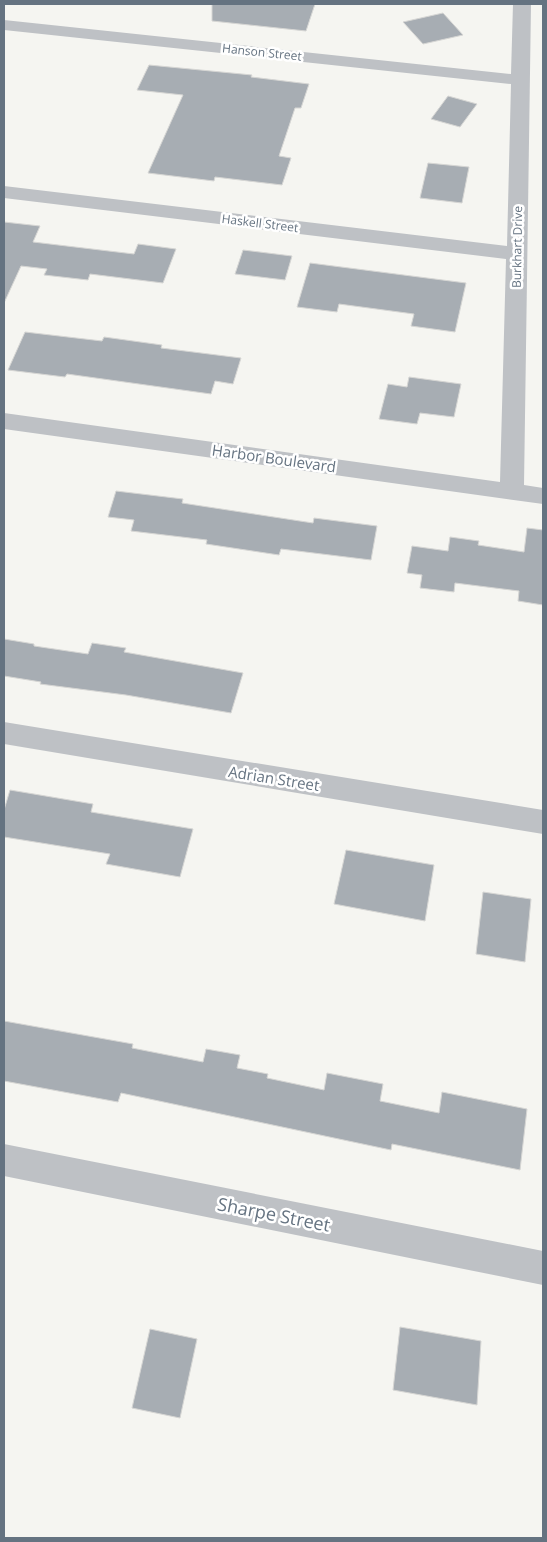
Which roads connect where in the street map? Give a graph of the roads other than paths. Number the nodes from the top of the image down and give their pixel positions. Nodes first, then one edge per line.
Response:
1 (522, 4) edge
2 (4, 25) edge
3 (521, 80) junction
4 (4, 192) edge
5 (517, 254) junction
6 (4, 421) edge
7 (512, 491) junction
8 (543, 496) edge
9 (4, 733) edge
10 (543, 822) edge
11 (4, 1160) edge
12 (543, 1268) edge

1 - 3 street, Burkhart Drive
2 - 3 street, Hanson Street
3 - 5 street, Burkhart Drive
4 - 5 street, Haskell Street
5 - 7 street, Burkhart Drive
6 - 7 street, Harbor Boulevard
7 - 8 street, Harbor Boulevard
9 - 10 street, Adrian Street
11 - 12 street, Sharpe Street

